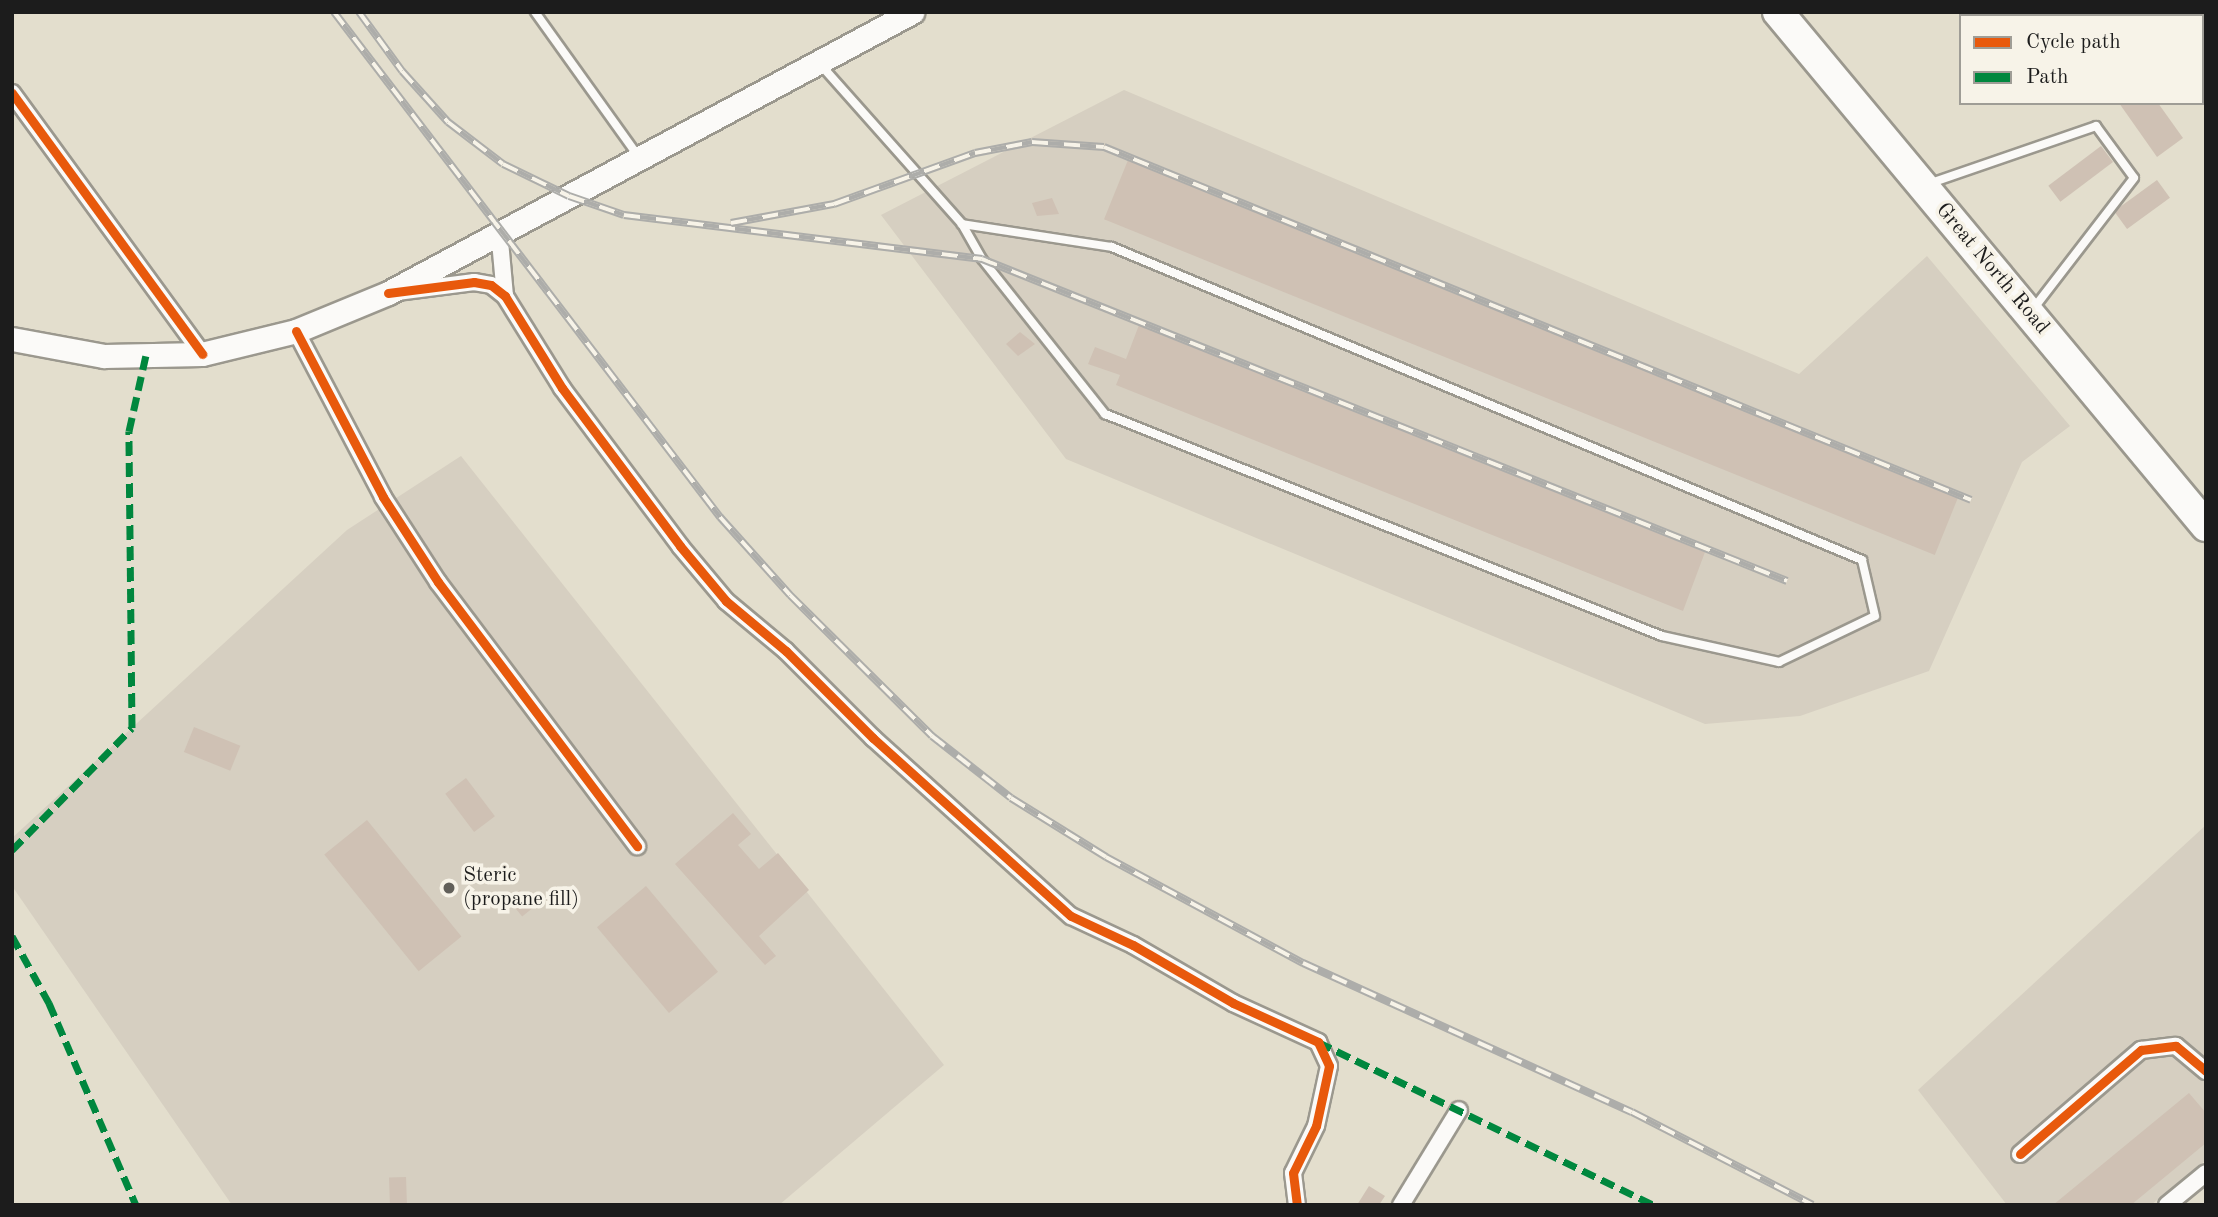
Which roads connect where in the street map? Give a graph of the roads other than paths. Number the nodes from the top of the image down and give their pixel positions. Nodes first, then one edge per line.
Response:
1 (535, 12) edge
2 (912, 12) edge
3 (1778, 12) edge
4 (818, 62) junction
5 (12, 93) edge
6 (639, 157) junction
7 (1923, 186) junction
8 (962, 224) junction
9 (499, 230) junction
10 (388, 293) junction
11 (505, 296) junction
12 (2029, 314) junction
13 (296, 331) junction
14 (12, 339) edge
15 (202, 354) junction
16 (2206, 526) edge
17 (637, 846) dead end
18 (2206, 1071) edge
19 (1459, 1110) dead end
20 (2020, 1154) dead end
21 (2206, 1173) edge
22 (1297, 1205) edge
23 (1401, 1205) edge
24 (2167, 1205) edge

1 - 6 lane
2 - 4 main road
3 - 7 highway, Great North Road
4 - 6 main road
4 - 8 lane
5 - 15 street
6 - 9 main road
7 - 12 highway, Great North Road
7 - 12 lane
8 - 8 lane
9 - 10 main road
9 - 11 street
10 - 11 street
10 - 13 main road
11 - 22 street
12 - 16 highway, Great North Road
13 - 15 main road
13 - 17 street
14 - 15 main road
18 - 20 street
19 - 23 street
21 - 24 street

